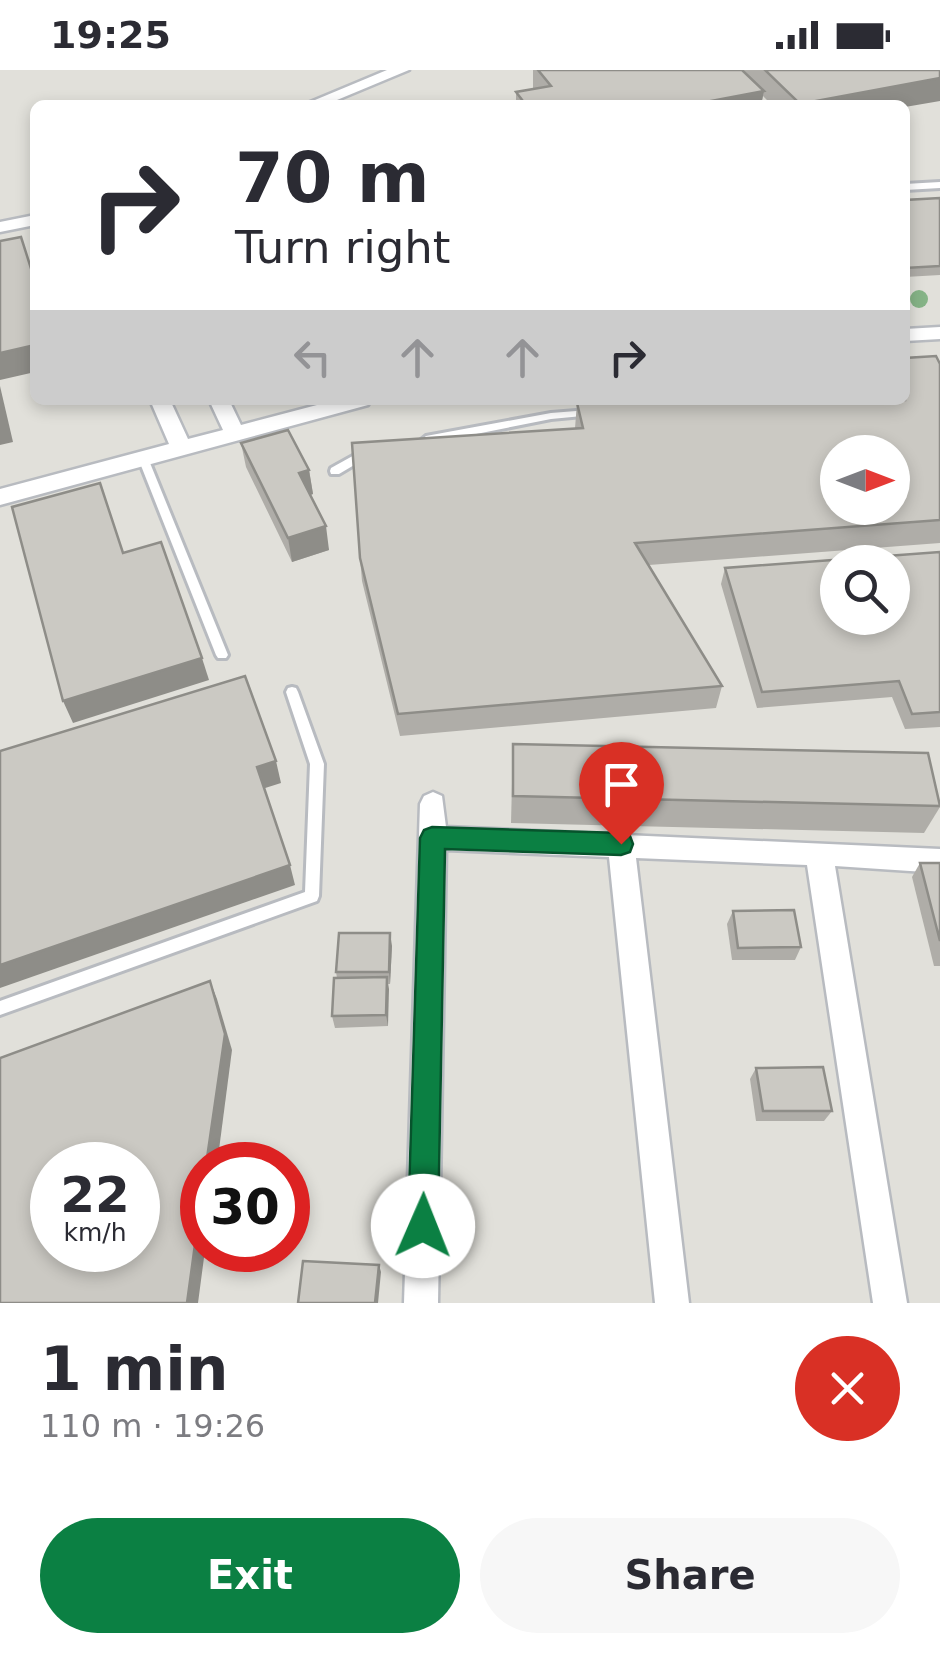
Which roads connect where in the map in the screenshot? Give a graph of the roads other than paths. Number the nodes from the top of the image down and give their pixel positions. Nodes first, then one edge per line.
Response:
1 (402, 70) edge
2 (324, 100) edge
3 (940, 185) edge
4 (910, 188) edge
5 (30, 221) edge
6 (0, 227) edge
7 (940, 333) edge
8 (910, 335) edge
9 (162, 405) edge
10 (221, 405) edge
11 (342, 405) edge
12 (548, 405) edge
13 (611, 412) edge
14 (551, 416) junction
15 (235, 434) junction
16 (403, 445) edge
17 (181, 448) junction
18 (385, 448) edge
19 (143, 458) junction
20 (335, 471) dead end
21 (0, 497) edge
22 (222, 655) dead end
23 (292, 692) dead end
24 (433, 804) dead end
25 (432, 838) junction
26 (621, 844) junction
27 (819, 853) junction
28 (940, 861) edge
29 (0, 1008) edge
30 (421, 1303) edge
31 (672, 1303) edge
32 (890, 1303) edge

1 - 2 street
3 - 4 lane
5 - 6 street
7 - 8 street
9 - 17 street
10 - 15 street
11 - 15 street
12 - 14 lane
13 - 14 lane
14 - 16 lane
15 - 17 street
17 - 19 street
18 - 20 lane
19 - 21 street
19 - 22 lane
23 - 29 lane
24 - 25 street
25 - 26 street
25 - 30 street
26 - 27 street
26 - 31 street
27 - 28 street
27 - 32 street

